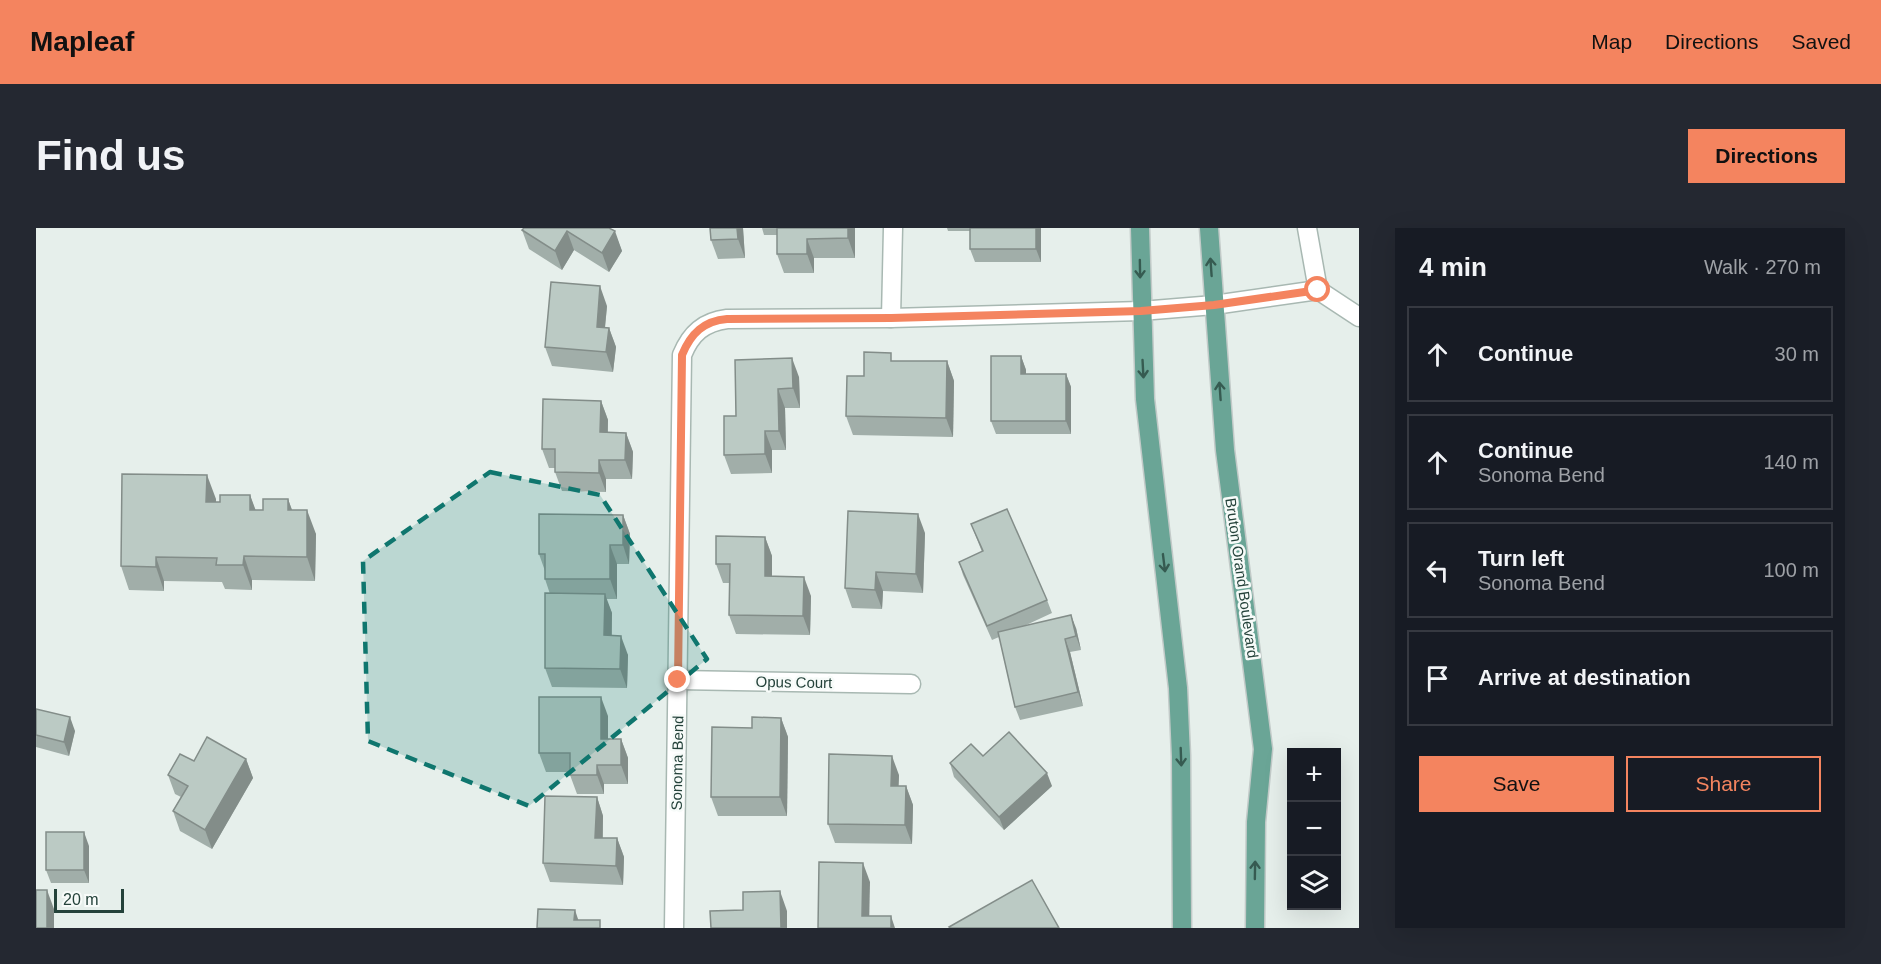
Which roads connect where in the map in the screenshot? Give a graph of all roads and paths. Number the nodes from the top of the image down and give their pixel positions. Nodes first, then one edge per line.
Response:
1 (893, 228) edge
2 (1140, 228) edge
3 (1209, 228) edge
4 (1307, 228) edge
5 (1318, 290) junction
6 (1214, 305) junction
7 (1141, 311) junction
8 (1359, 317) edge
9 (891, 318) junction
10 (678, 680) junction
11 (911, 684) dead end
12 (674, 928) edge
13 (1182, 928) edge
14 (1255, 928) edge

1 - 9 street
2 -> 7 main road
6 -> 3 main road, Bruton Orand Boulevard
4 - 5 street
5 - 6 street, Sonoma Bend
5 - 8 street
6 - 7 street, Sonoma Bend
14 -> 6 main road, Bruton Orand Boulevard
7 - 9 street, Sonoma Bend
7 -> 13 main road
9 - 10 street, Sonoma Bend
10 - 11 street, Opus Court
10 - 12 street, Sonoma Bend

